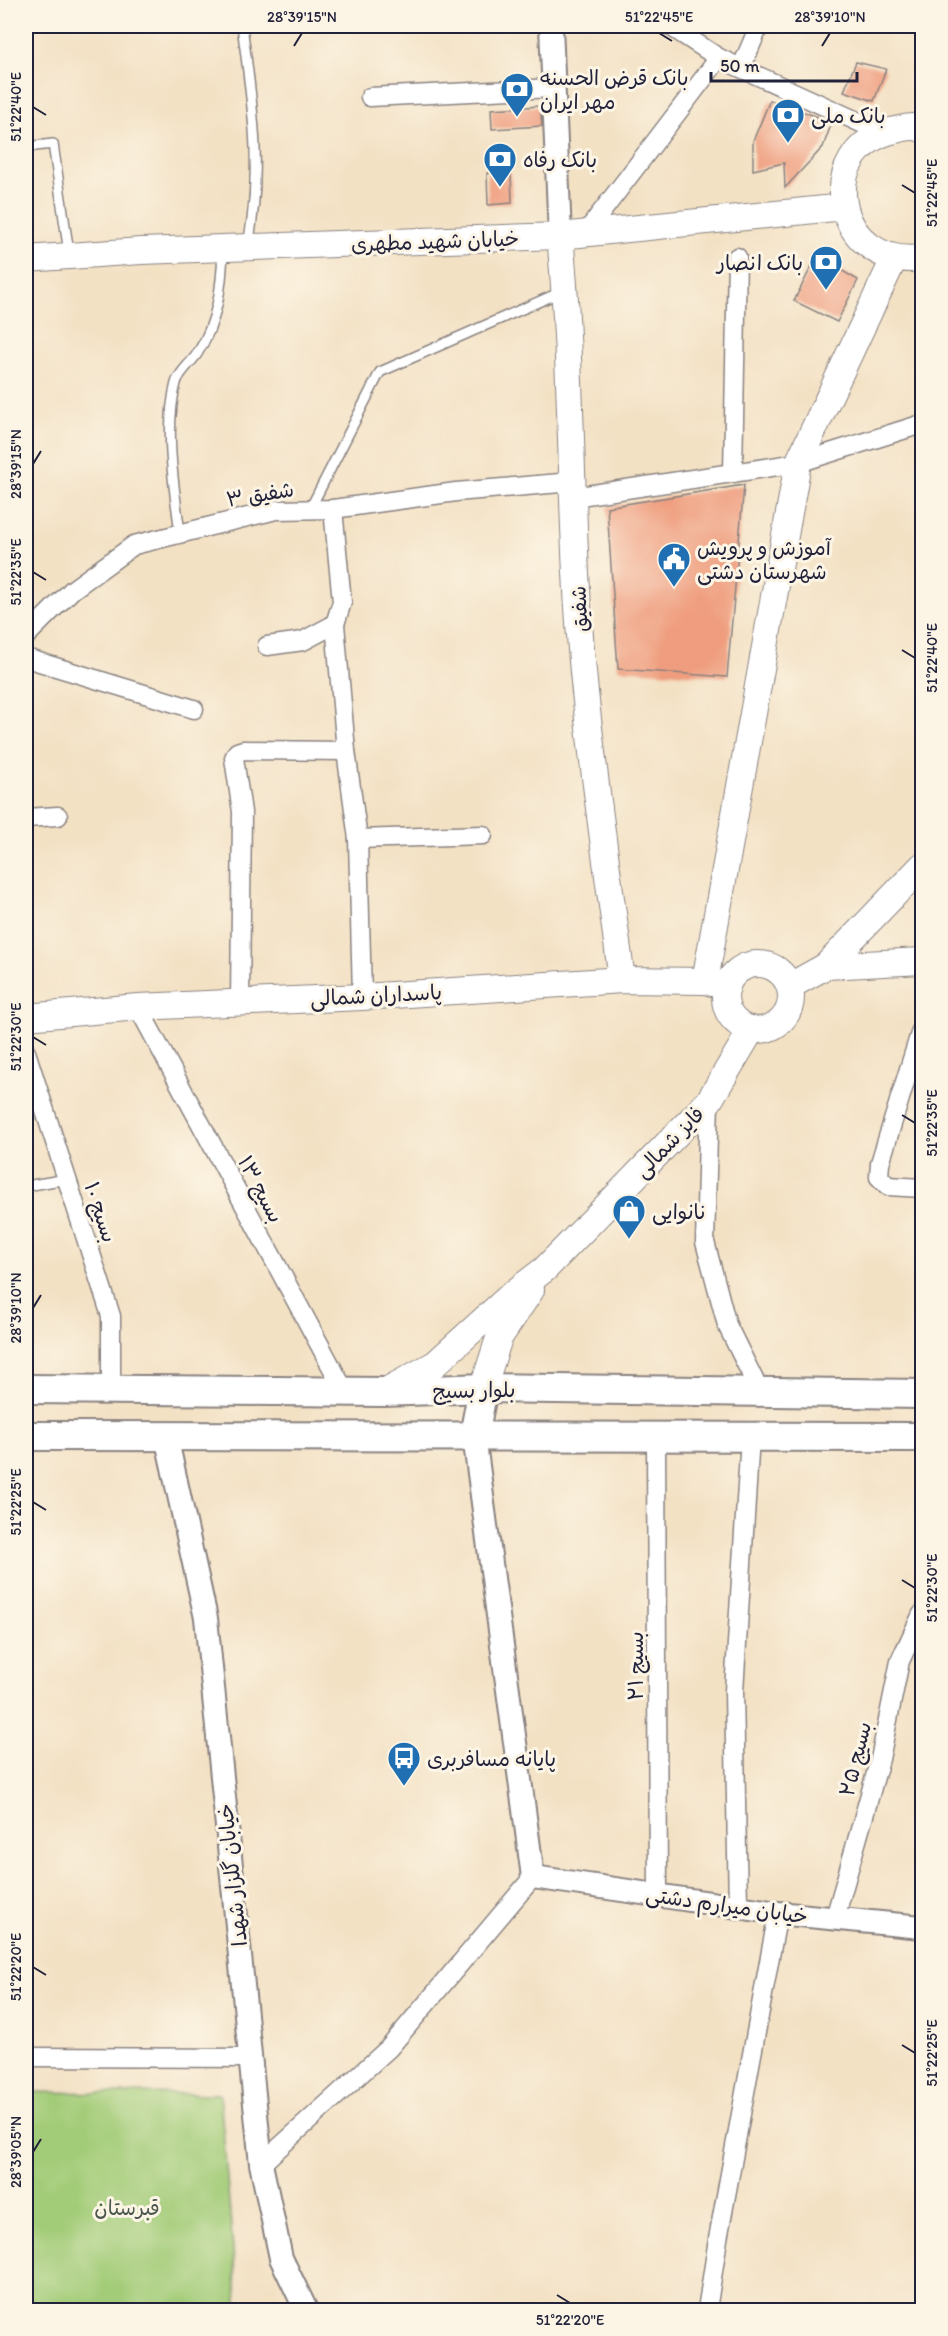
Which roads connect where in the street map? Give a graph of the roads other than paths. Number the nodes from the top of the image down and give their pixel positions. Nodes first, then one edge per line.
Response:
1 (242, 26) edge
2 (551, 26) edge
3 (670, 26) edge
4 (759, 26) edge
5 (719, 58) junction
6 (742, 66) junction
7 (554, 88) junction
8 (370, 97) dead end
9 (921, 121) edge
10 (882, 133) junction
11 (26, 147) edge
12 (844, 207) junction
13 (572, 235) junction
14 (235, 248) junction
15 (69, 256) junction
16 (737, 257) dead end
17 (922, 258) edge
18 (26, 259) edge
19 (894, 259) junction
20 (565, 290) junction
21 (922, 424) edge
22 (798, 463) junction
23 (733, 473) junction
24 (572, 489) junction
25 (310, 509) junction
26 (333, 509) junction
27 (180, 533) junction
28 (335, 624) junction
29 (26, 636) edge
30 (267, 646) dead end
31 (26, 658) edge
32 (194, 709) dead end
33 (346, 751) junction
34 (57, 816) dead end
35 (26, 818) edge
36 (483, 835) dead end
37 (358, 838) junction
38 (922, 866) edge
39 (922, 961) edge
40 (826, 966) junction
41 (622, 980) junction
42 (716, 984) junction
43 (790, 986) junction
44 (362, 997) junction
45 (240, 1002) junction
46 (138, 1007) junction
47 (26, 1017) edge
48 (922, 1027) edge
49 (752, 1029) junction
50 (26, 1052) edge
51 (709, 1101) junction
52 (67, 1179) junction
53 (26, 1186) edge
54 (922, 1188) edge
55 (545, 1269) junction
56 (26, 1389) edge
57 (483, 1389) junction
58 (111, 1390) junction
59 (345, 1392) junction
60 (384, 1392) junction
61 (760, 1392) junction
62 (842, 1393) junction
63 (922, 1394) edge
64 (26, 1436) edge
65 (166, 1436) junction
66 (474, 1436) junction
67 (656, 1437) junction
68 (750, 1437) junction
69 (840, 1437) junction
70 (922, 1437) edge
71 (922, 1614) edge
72 (533, 1877) junction
73 (658, 1896) junction
74 (738, 1907) junction
75 (778, 1913) junction
76 (835, 1918) junction
77 (922, 1927) edge
78 (26, 2057) edge
79 (250, 2058) junction
80 (261, 2164) junction
81 (306, 2310) edge
82 (707, 2310) edge

1 - 14 lane
2 - 7 street
3 - 5 street
4 - 6 street
5 - 6 street
5 - 13 street
6 - 10 street
7 - 8 street
7 - 13 street
9 - 10 main road
10 - 12 main road
11 - 15 lane
12 - 13 main road, خیابان شهید مطهری
12 - 19 main road
13 - 14 main road, خیابان شهید مطهری
13 - 20 main road, شفیق
14 - 15 main road, خیابان شهید مطهری
14 - 27 lane
15 - 18 main road, خیابان شهید مطهری
16 - 23 street
17 - 19 main road
19 - 22 main road
20 - 24 main road, شفیق
20 - 25 lane
21 - 22 street, شفیق ۳
22 - 23 street, شفیق ۳
22 - 42 main road
23 - 24 street, شفیق ۳
24 - 26 street, شفیق ۳
24 - 41 main road, شفیق
25 - 26 street, شفیق ۳
25 - 27 street, شفیق ۳
26 - 28 street
27 - 29 street, شفیق ۳
28 - 30 street
28 - 33 street
31 - 32 street
33 - 37 street
33 - 45 street
34 - 35 street
36 - 37 street
37 - 44 street
38 - 40 main road
39 - 40 main road
40 - 43 main road
41 - 42 main road, پاسداران شمالی
41 - 44 main road, پاسداران شمالی
42 - 43 main road
42 - 49 main road
43 - 49 main road
44 - 45 main road, پاسداران شمالی
45 - 46 main road, پاسداران شمالی
46 - 47 main road, پاسداران شمالی
46 - 59 street, بسیج ۱۳
48 - 54 street
49 - 51 main road, فایز شمالی
50 - 52 street, بسیج ۱۰
51 - 55 main road, فایز شمالی
51 - 61 street
52 - 53 lane
52 - 58 street, بسیج ۱۰
55 - 57 main road, فایز شمالی
55 - 60 main road, فایز شمالی
56 - 58 main road, بلوار بسیج
57 - 60 main road, بلوار بسیج
57 - 61 main road, بلوار بسیج
57 - 66 main road
58 - 59 main road, بلوار بسیج
59 - 60 main road, بلوار بسیج
61 - 62 main road, بلوار بسیج
62 - 63 main road, بلوار بسیج
62 - 69 main road
64 - 65 main road
65 - 66 main road
65 - 79 street, خیابان گلزار شهدا
66 - 67 main road
66 - 72 street
67 - 68 main road
67 - 73 street, بسیج ۲۱
68 - 69 main road
68 - 74 street
69 - 70 main road
71 - 76 street, بسیج ۲۵
72 - 73 street, خیابان میرارم دشتی
72 - 80 street
73 - 74 street, خیابان میرارم دشتی
74 - 75 street, خیابان میرارم دشتی
75 - 76 street, خیابان میرارم دشتی
75 - 82 street
76 - 77 street, خیابان میرارم دشتی
78 - 79 street
79 - 80 street, خیابان گلزار شهدا
80 - 81 street, خیابان گلزار شهدا

